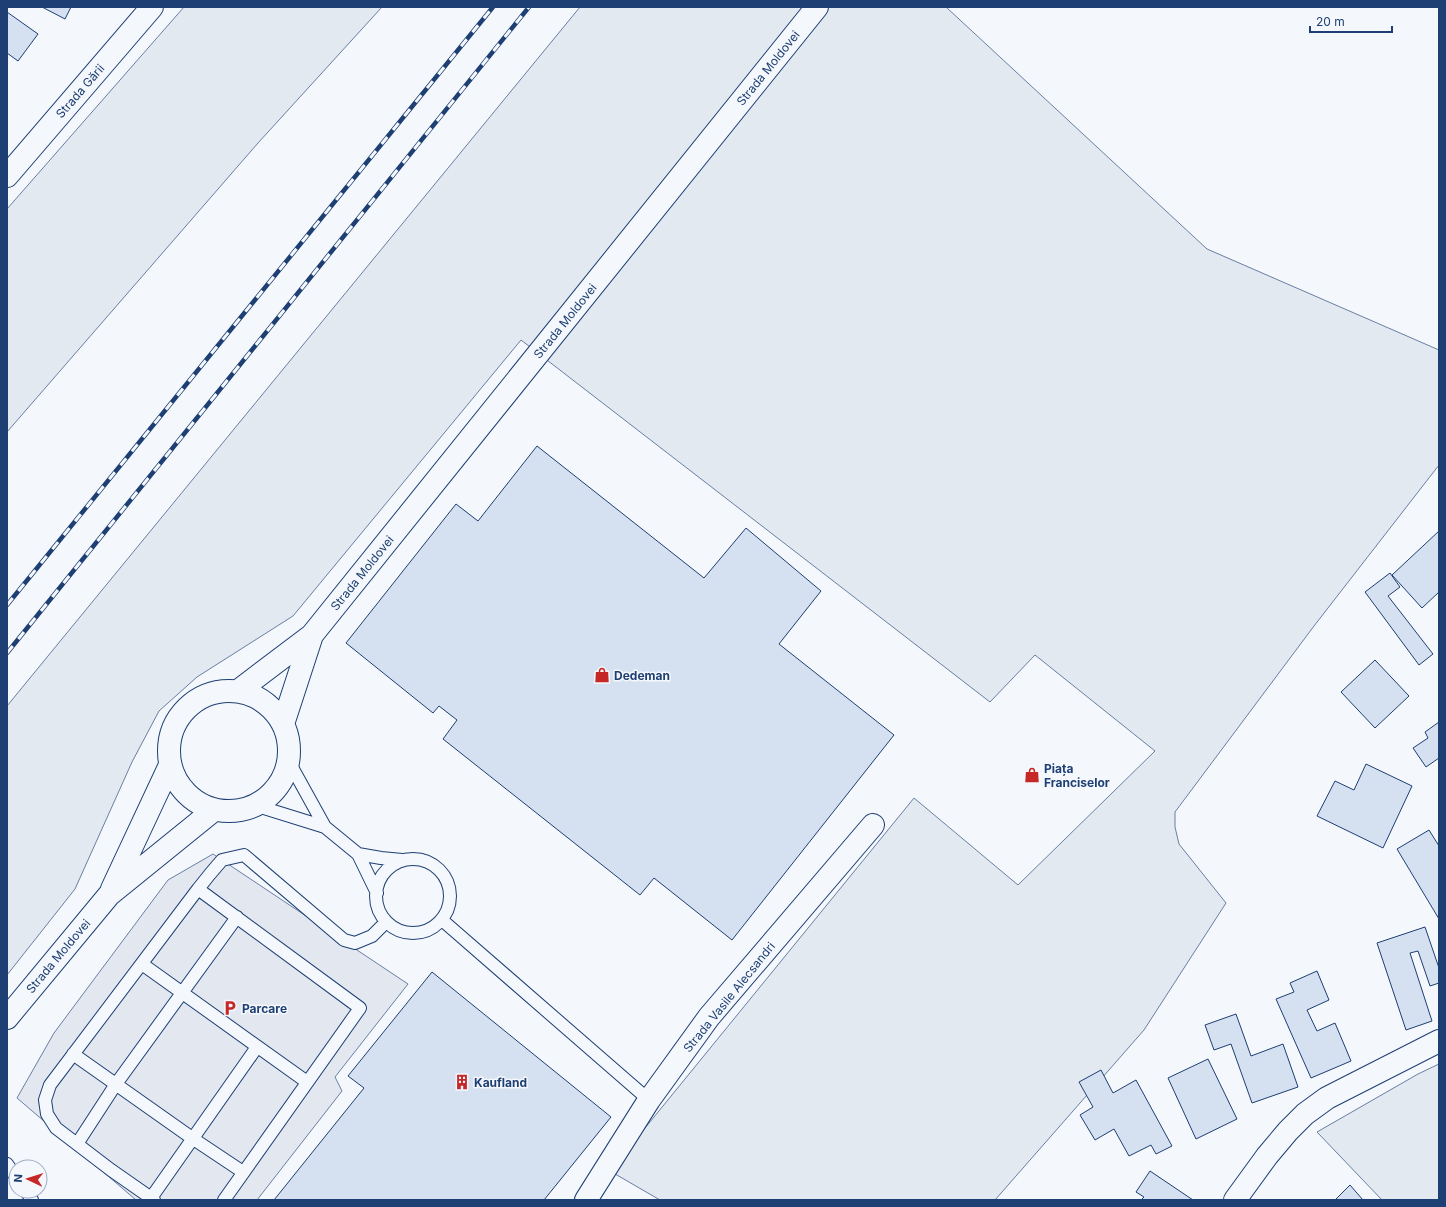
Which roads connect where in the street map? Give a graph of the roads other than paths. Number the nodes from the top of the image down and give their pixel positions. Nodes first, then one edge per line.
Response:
1 (152, 7) edge
2 (817, 7) edge
3 (7, 176) edge
4 (312, 635) junction
5 (238, 691) junction
6 (283, 724) junction
7 (288, 760) junction
8 (170, 765) junction
9 (254, 805) junction
10 (214, 810) junction
11 (873, 825) dead end
12 (325, 827) junction
13 (358, 854) junction
14 (402, 860) junction
15 (198, 889) junction
16 (377, 894) junction
17 (109, 895) junction
18 (237, 917) junction
19 (442, 920) junction
20 (386, 922) junction
21 (142, 964) junction
22 (183, 993) junction
23 (7, 1018) edge
24 (1439, 1041) edge
25 (257, 1047) junction
26 (73, 1054) junction
27 (307, 1082) junction
28 (116, 1084) junction
29 (649, 1100) junction
30 (192, 1138) junction
31 (77, 1144) junction
32 (243, 1172) junction
33 (152, 1199) edge
34 (224, 1200) edge
35 (586, 1200) edge
36 (1234, 1200) edge

1 - 3 main road, Strada Gării
2 - 4 main road, Strada Moldovei
4 - 5 main road, Strada Moldovei
4 - 6 main road, Strada Moldovei
5 - 6 main road
5 - 8 main road
6 - 7 main road
7 - 9 main road
7 - 12 lane
8 - 10 main road
8 - 17 main road, Strada Moldovei
9 - 10 main road
9 - 12 lane
10 - 17 main road, Strada Moldovei
11 - 29 main road, Strada Vasile Alecsandri
12 - 13 lane
13 - 14 lane
13 - 16 lane
14 - 16 lane
14 - 19 lane
15 - 18 lane
15 - 20 lane
15 - 21 lane
16 - 20 lane
17 - 23 main road, Strada Moldovei
18 - 22 lane
18 - 27 lane
19 - 20 lane
19 - 29 lane
21 - 22 lane
21 - 26 lane
22 - 25 lane
22 - 28 lane
24 - 36 main road
25 - 27 lane
25 - 30 lane
26 - 28 lane
26 - 31 lane
27 - 32 lane
28 - 30 lane
28 - 31 lane
29 - 35 main road, Strada Vasile Alecsandri
30 - 32 lane
30 - 33 lane
31 - 33 lane
32 - 34 lane

